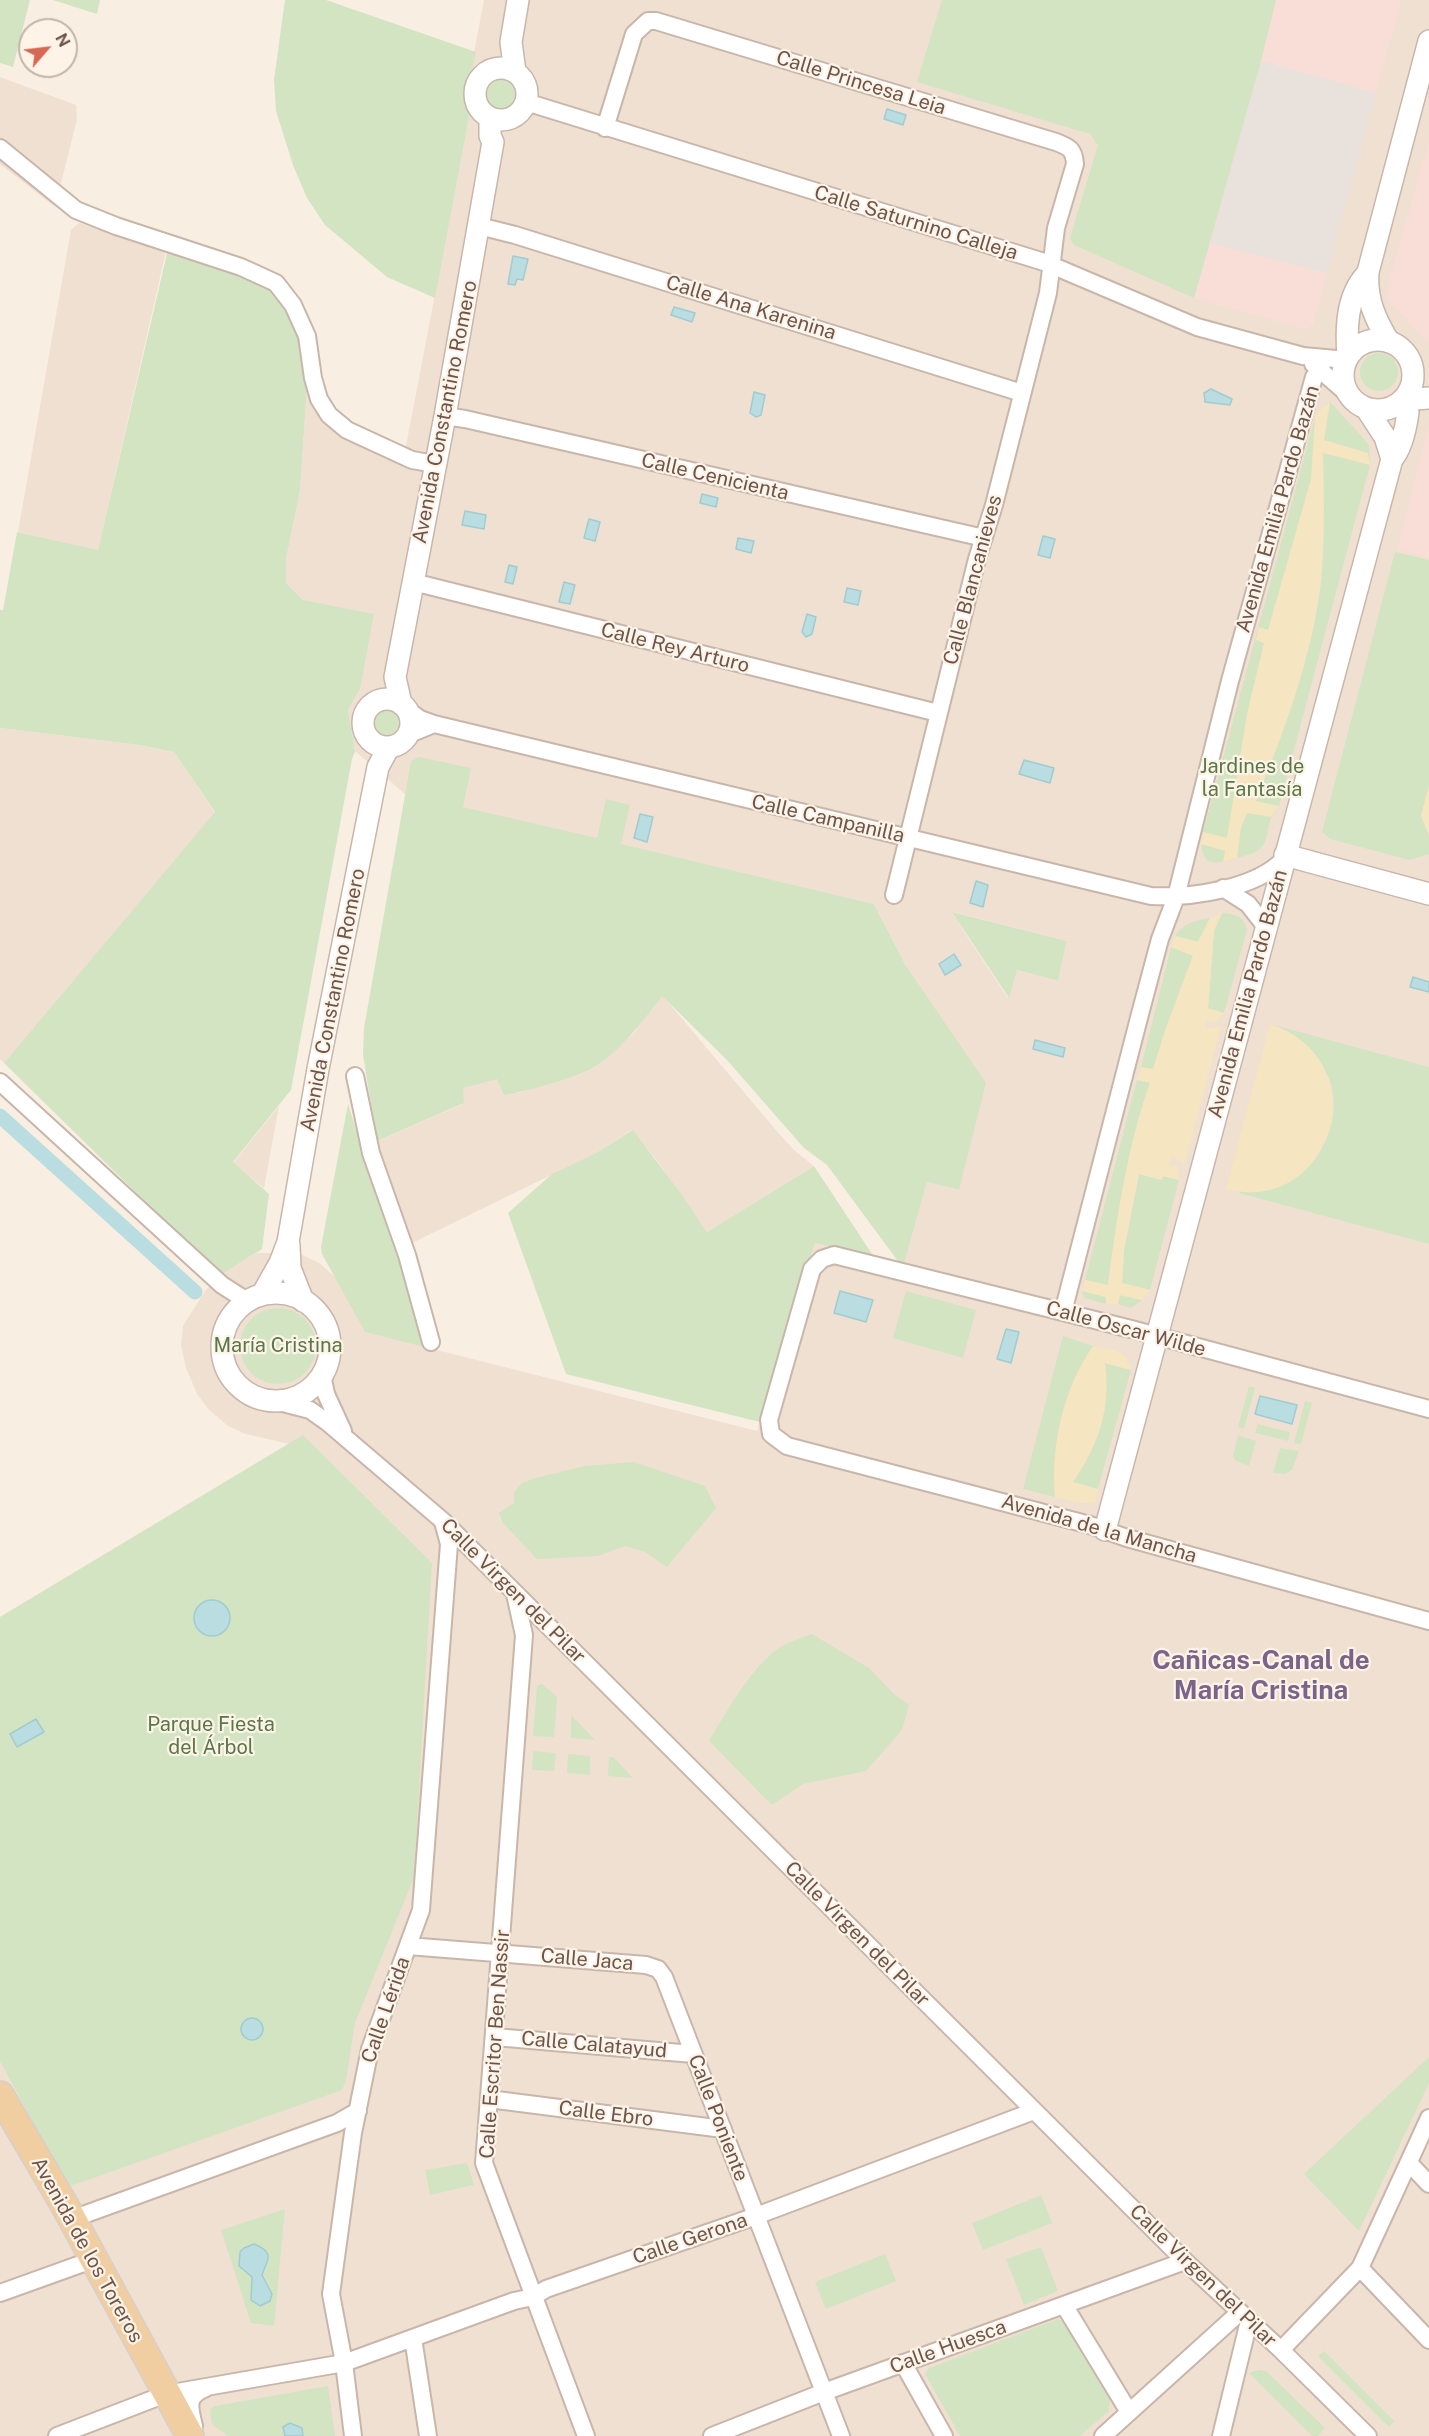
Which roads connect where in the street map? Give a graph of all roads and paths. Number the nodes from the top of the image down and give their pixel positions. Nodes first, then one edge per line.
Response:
1 (518, 0) edge
2 (1429, 41) edge
3 (505, 70) junction
4 (526, 102) junction
5 (498, 119) junction
6 (605, 128) junction
7 (0, 148) edge
8 (479, 226) junction
9 (1050, 264) junction
10 (1368, 272) junction
11 (1389, 342) junction
12 (1303, 356) junction
13 (1408, 358) junction
14 (1347, 359) junction
15 (1322, 370) junction
16 (1429, 375) edge
17 (1022, 393) junction
18 (1429, 398) edge
19 (1402, 401) junction
20 (1358, 402) junction
21 (445, 416) junction
22 (1392, 459) junction
23 (435, 464) junction
24 (984, 538) junction
25 (413, 582) junction
26 (394, 681) junction
27 (380, 700) junction
28 (404, 707) junction
29 (938, 713) junction
30 (434, 724) junction
31 (407, 735) junction
32 (380, 750) junction
33 (908, 838) junction
34 (1284, 857) junction
35 (1223, 888) junction
36 (1429, 894) edge
37 (894, 895) dead end
38 (1176, 897) junction
39 (1266, 927) junction
40 (355, 1076) dead end
41 (0, 1082) edge
42 (288, 1242) junction
43 (254, 1298) junction
44 (303, 1301) junction
45 (1063, 1312) junction
46 (1157, 1336) junction
47 (432, 1342) dead end
48 (322, 1374) junction
49 (275, 1401) junction
50 (1429, 1409) edge
51 (771, 1434) joint
52 (345, 1435) junction
53 (443, 1521) junction
54 (1105, 1530) junction
55 (490, 1566) junction
56 (445, 1583) junction
57 (515, 1592) junction
58 (1429, 1621) edge
59 (555, 1634) junction
60 (524, 1635) junction
61 (408, 1946) junction
62 (501, 1953) junction
63 (658, 1969) joint
64 (495, 2037) junction
65 (693, 2054) junction
66 (0, 2096) edge
67 (489, 2099) junction
68 (358, 2111) junction
69 (1034, 2111) junction
70 (1429, 2118) edge
71 (7, 2124) edge
72 (723, 2129) junction
73 (1409, 2163) junction
74 (1429, 2184) edge
75 (756, 2216) junction
76 (72, 2219) junction
77 (92, 2260) junction
78 (1185, 2261) junction
79 (1360, 2268) junction
80 (0, 2293) edge
81 (533, 2297) junction
82 (1064, 2305) junction
83 (1245, 2316) junction
84 (413, 2338) junction
85 (1429, 2340) edge
86 (1281, 2350) junction
87 (344, 2363) junction
88 (903, 2363) junction
89 (210, 2387) junction
90 (824, 2392) junction
91 (170, 2399) junction
92 (1129, 2412) junction
93 (196, 2433) edge
94 (57, 2436) edge
95 (353, 2436) edge
96 (428, 2436) edge
97 (586, 2436) edge
98 (712, 2436) edge
99 (841, 2436) edge
100 (944, 2436) edge
101 (1103, 2436) edge
102 (1221, 2436) edge
103 (1368, 2436) edge

1 - 3 street
2 - 10 street
3 - 4 street
3 - 5 street
4 - 5 street
4 - 6 street, Calle Saturnino Calleja
5 - 8 street, Avenida Constantino Romero
6 - 9 street, Calle Saturnino Calleja
6 - 9 street, Calle Princesa Leia
7 - 23 street
8 - 17 street, Calle Ana Karenina
8 - 21 street, Avenida Constantino Romero
9 - 12 street, Calle Saturnino Calleja
9 - 17 street, Calle Blancanieves
10 - 11 street
10 - 14 street
11 - 13 street
11 - 14 street
12 - 14 street, Calle Saturnino Calleja
12 - 15 street, Calle Saturnino Calleja
13 - 16 street
13 - 19 street
14 - 20 street
15 - 20 street, Calle Saturnino Calleja
15 - 38 street, Avenida Emilia Pardo Bazán
17 - 24 street, Calle Blancanieves
18 - 19 street
19 - 20 street
19 - 22 street, Avenida Emilia Pardo Bazán
20 - 22 street
21 - 23 street, Avenida Constantino Romero
21 - 24 street, Calle Cenicienta
22 - 34 street, Avenida Emilia Pardo Bazán
23 - 25 street, Avenida Constantino Romero
24 - 29 street, Calle Blancanieves
25 - 26 street, Avenida Constantino Romero
25 - 29 street, Calle Rey Arturo
26 - 27 street, Avenida Constantino Romero
26 - 28 street, Avenida Constantino Romero
27 - 28 street
27 - 32 street
28 - 30 street, Calle Campanilla
28 - 31 street
29 - 33 street, Calle Blancanieves
30 - 31 street
30 - 33 street, Calle Campanilla
31 - 32 street
32 - 42 street, Avenida Constantino Romero
33 - 37 street, Calle Blancanieves
33 - 38 street, Calle Campanilla
34 - 35 street, Calle Campanilla
34 - 36 street
34 - 39 street, Avenida Emilia Pardo Bazán
35 - 38 street, Calle Campanilla
35 - 39 street
38 - 45 street, Avenida Emilia Pardo Bazán
39 - 46 street, Avenida Emilia Pardo Bazán
40 - 47 street
41 - 43 street
42 - 43 street, Avenida Constantino Romero
42 - 44 street, Avenida Constantino Romero
43 - 44 street
43 - 49 street
44 - 48 street
45 - 46 street, Calle Oscar Wilde
45 - 51 street, Calle Oscar Wilde
46 - 50 street, Calle Oscar Wilde
46 - 54 street, Avenida Emilia Pardo Bazán
48 - 49 street
48 - 52 street, Calle Virgen del Pilar
49 - 52 street, Calle Virgen del Pilar
51 - 54 street, Avenida de la Mancha
52 - 53 street, Calle Virgen del Pilar
53 - 55 street, Calle Virgen del Pilar
53 - 56 street, Calle Lérida
54 - 58 street, Avenida de la Mancha
55 - 56 street
55 - 57 street, Calle Virgen del Pilar
56 - 61 street, Calle Lérida
57 - 59 street, Calle Virgen del Pilar
57 - 60 street, Calle Escritor Ben Nassir
59 - 60 street
59 - 69 street, Calle Virgen del Pilar
60 - 62 street, Calle Escritor Ben Nassir
61 - 62 street, Calle Jaca
61 - 68 street, Calle Lérida
62 - 63 street, Calle Jaca
62 - 64 street, Calle Escritor Ben Nassir
63 - 65 street, Calle Poniente
64 - 65 street, Calle Calatayud
64 - 67 street, Calle Escritor Ben Nassir
65 - 72 street, Calle Poniente
66 - 71 main road, Avenida de los Toreros
67 - 72 street, Calle Ebro
67 - 81 street, Calle Escritor Ben Nassir
68 - 76 street
68 - 87 street, Calle Lérida
69 - 75 street, Calle Gerona
69 - 78 street, Calle Virgen del Pilar
70 - 73 street
71 - 76 main road, Avenida de los Toreros
72 - 75 street, Calle Poniente
73 - 74 street
73 - 79 street
75 - 81 street, Calle Gerona
75 - 90 street, Calle Poniente
76 - 77 main road, Avenida de los Toreros
77 - 80 street
77 - 91 main road, Avenida de los Toreros
78 - 82 street, Calle Huesca
78 - 83 street, Calle Virgen del Pilar
79 - 85 street
79 - 86 street
81 - 84 street, Calle Gerona
81 - 97 street, Calle Escritor Ben Nassir
82 - 88 street, Calle Huesca
82 - 92 street
83 - 86 street, Calle Virgen del Pilar
83 - 92 street
83 - 102 street
84 - 87 street, Calle Gerona
84 - 96 street
86 - 103 street, Calle Virgen del Pilar
87 - 89 street, Calle Gerona
87 - 95 street, Calle Lérida
88 - 90 street, Calle Huesca
88 - 100 street
89 - 91 street, Calle Gerona
89 - 93 street
90 - 98 street, Calle Huesca
90 - 99 street, Calle Poniente
91 - 93 main road, Avenida de los Toreros
91 - 94 street, Calle Gerona
92 - 101 street

